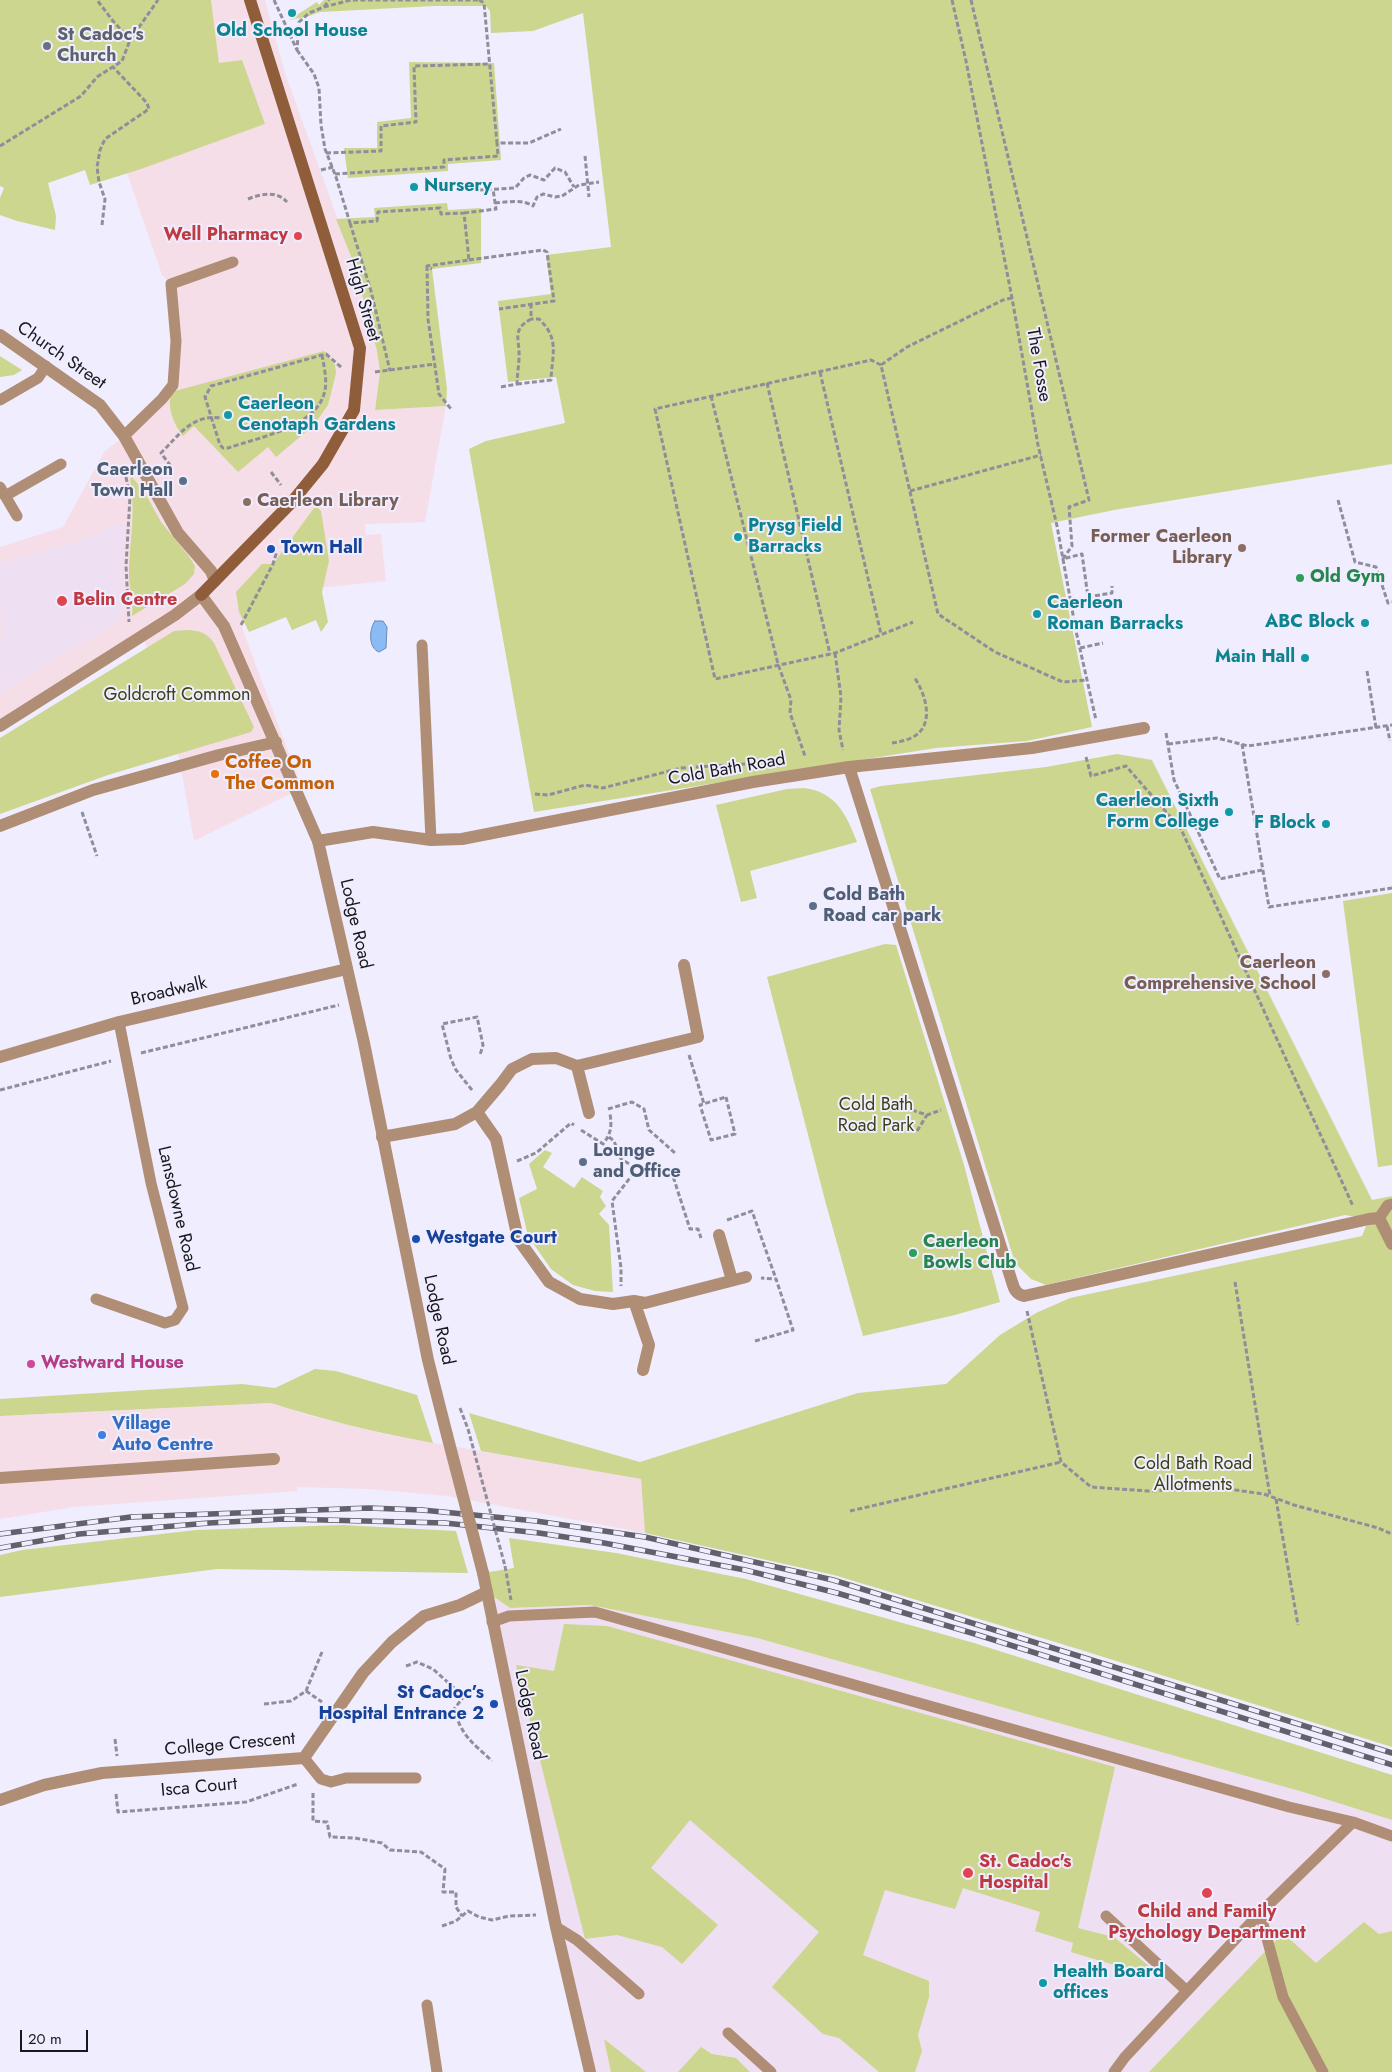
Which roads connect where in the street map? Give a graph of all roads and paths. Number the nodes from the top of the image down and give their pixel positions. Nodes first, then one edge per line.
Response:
1 (97, 0) edge
2 (158, 0) edge
3 (250, 0) edge
4 (274, 0) edge
5 (330, 0) edge
6 (479, 0) edge
7 (952, 0) edge
8 (971, 0) edge
9 (324, 7) junction
10 (130, 40) junction
11 (297, 50) junction
12 (490, 64) junction
13 (113, 67) junction
14 (561, 129) dead end
15 (496, 143) junction
16 (0, 146) edge
17 (326, 153) junction
18 (585, 156) dead end
19 (333, 168) junction
20 (319, 170) dead end
21 (335, 174) junction
22 (599, 182) dead end
23 (588, 183) junction
24 (574, 187) junction
25 (493, 189) junction
26 (479, 190) dead end
27 (589, 197) dead end
28 (248, 199) dead end
29 (287, 202) dead end
30 (495, 204) junction
31 (464, 212) junction
32 (350, 223) junction
33 (102, 225) dead end
34 (469, 260) junction
35 (233, 262) dead end
36 (427, 266) junction
37 (432, 269) dead end
38 (1012, 298) junction
39 (531, 304) junction
40 (499, 309) dead end
41 (531, 319) junction
42 (0, 335) edge
43 (322, 355) junction
44 (435, 364) junction
45 (881, 365) junction
46 (46, 366) junction
47 (359, 371) junction
48 (390, 371) junction
49 (820, 372) junction
50 (517, 384) junction
51 (767, 384) junction
52 (501, 387) dead end
53 (711, 396) junction
54 (0, 400) edge
55 (451, 409) dead end
56 (210, 416) junction
57 (222, 418) dead end
58 (124, 436) junction
59 (1041, 455) junction
60 (61, 464) dead end
61 (271, 472) dead end
62 (160, 475) dead end
63 (126, 476) dead end
64 (281, 485) dead end
65 (910, 491) junction
66 (2, 492) edge
67 (1338, 500) dead end
68 (17, 516) dead end
69 (277, 551) dead end
70 (1063, 559) junction
71 (215, 581) junction
72 (1112, 586) dead end
73 (201, 595) junction
74 (1392, 602) edge
75 (128, 622) dead end
76 (913, 622) dead end
77 (240, 628) dead end
78 (881, 634) junction
79 (1103, 643) dead end
80 (422, 645) dead end
81 (1080, 648) junction
82 (835, 653) junction
83 (830, 654) junction
84 (778, 664) junction
85 (1367, 671) dead end
86 (914, 677) dead end
87 (1086, 680) junction
88 (1392, 725) edge
89 (0, 726) edge
90 (1387, 726) junction
91 (1144, 728) dead end
92 (1376, 728) junction
93 (1166, 733) dead end
94 (1099, 735) junction
95 (1390, 741) dead end
96 (276, 742) junction
97 (890, 744) dead end
98 (1168, 744) junction
99 (1242, 744) junction
100 (852, 748) dead end
101 (843, 749) junction
102 (833, 751) dead end
103 (1092, 751) dead end
104 (814, 754) dead end
105 (805, 756) junction
106 (797, 757) dead end
107 (748, 764) dead end
108 (849, 767) junction
109 (811, 773) junction
110 (535, 794) dead end
111 (77, 796) junction
112 (0, 826) edge
113 (431, 840) junction
114 (318, 841) junction
115 (97, 856) dead end
116 (1262, 870) junction
117 (1392, 888) edge
118 (684, 965) dead end
119 (347, 969) junction
120 (354, 1002) junction
121 (119, 1022) junction
122 (684, 1041) junction
123 (0, 1056) edge
124 (480, 1056) dead end
125 (126, 1057) junction
126 (577, 1066) junction
127 (0, 1090) edge
128 (474, 1092) dead end
129 (704, 1104) junction
130 (956, 1106) junction
131 (912, 1110) dead end
132 (477, 1112) junction
133 (589, 1113) dead end
134 (926, 1115) junction
135 (917, 1131) dead end
136 (382, 1137) junction
137 (609, 1137) junction
138 (674, 1153) dead end
139 (501, 1164) junction
140 (671, 1170) dead end
141 (1392, 1204) edge
142 (1374, 1218) junction
143 (725, 1220) dead end
144 (707, 1226) dead end
145 (698, 1229) junction
146 (718, 1235) dead end
147 (701, 1239) dead end
148 (1392, 1244) edge
149 (746, 1277) joint
150 (776, 1279) junction
151 (732, 1280) junction
152 (1235, 1282) dead end
153 (1024, 1296) junction
154 (96, 1299) dead end
155 (634, 1301) junction
156 (620, 1303) junction
157 (756, 1341) dead end
158 (643, 1370) dead end
159 (468, 1429) dead end
160 (274, 1459) dead end
161 (1061, 1462) junction
162 (0, 1478) edge
163 (1270, 1496) junction
164 (1276, 1499) junction
165 (850, 1511) dead end
166 (1392, 1534) edge
167 (486, 1592) junction
168 (509, 1616) junction
169 (492, 1622) junction
170 (1298, 1625) dead end
171 (322, 1652) dead end
172 (406, 1666) dead end
173 (264, 1704) dead end
174 (304, 1758) junction
175 (492, 1761) dead end
176 (314, 1771) junction
177 (416, 1778) dead end
178 (298, 1784) dead end
179 (116, 1794) dead end
180 (0, 1800) edge
181 (1353, 1822) junction
182 (1392, 1836) edge
183 (1260, 1913) junction
184 (539, 1915) dead end
185 (462, 1916) junction
186 (1106, 1916) dead end
187 (442, 1926) dead end
188 (556, 1926) junction
189 (1187, 1991) junction
190 (639, 1994) dead end
191 (427, 2005) dead end
192 (728, 2034) dead end
193 (437, 2072) edge
194 (590, 2072) edge
195 (770, 2072) edge
196 (1114, 2072) edge
197 (1323, 2072) edge

1 - 10 path
2 - 10 path
3 - 47 main road, High Street
4 - 11 path
5 - 9 path
6 - 9 path
6 - 12 path
7 - 38 path, The Fosse
8 - 70 path
9 - 11 path
10 - 13 path
11 - 17 path
12 - 15 path
12 - 17 path
13 - 16 path
13 - 33 path
14 - 15 path
15 - 21 path
17 - 19 path
18 - 23 path
19 - 20 path
19 - 21 path
21 - 32 path
22 - 23 path
23 - 24 path
23 - 27 path
24 - 25 path
24 - 30 path
25 - 26 path
25 - 30 path
28 - 29 path
30 - 31 path
31 - 32 path
31 - 34 path
32 - 48 path
34 - 36 path
34 - 39 path
35 - 58 lane
36 - 37 path
36 - 44 path
38 - 45 path
38 - 59 path, The Fosse
39 - 40 path
39 - 41 path
41 - 50 path
41 - 50 path
42 - 46 street, Church Street
43 - 47 path
43 - 56 path
43 - 56 path
44 - 48 path
44 - 55 path
45 - 49 path
45 - 65 path
46 - 54 lane
46 - 58 street, Church Street
47 - 48 path
47 - 71 main road, High Street
49 - 51 path
49 - 78 path
50 - 52 path
51 - 53 path
51 - 83 path
53 - 84 path
53 - 84 path
56 - 57 path
56 - 62 path
58 - 71 street, Church Street
59 - 65 path
59 - 70 path, The Fosse
60 - 66 lane
61 - 64 path
63 - 75 path
65 - 87 path
66 - 68 lane
67 - 74 path
69 - 77 path
70 - 72 path
70 - 81 path, The Fosse
71 - 73 main road, High Street
73 - 89 street
73 - 96 street, Lodge Road
76 - 78 path
78 - 82 path
79 - 81 path
80 - 113 lane
81 - 87 path, The Fosse
82 - 83 path
82 - 101 path
83 - 84 path
84 - 105 path
85 - 92 path
86 - 97 path
87 - 94 path, The Fosse
88 - 90 path
90 - 92 path
90 - 95 path
91 - 94 street, Cold Bath Road
92 - 99 path
93 - 98 path
94 - 108 street, Cold Bath Road
96 - 111 street
96 - 114 street, Lodge Road
98 - 99 path
98 - 116 path
99 - 116 path
100 - 101 path
101 - 102 path
101 - 108 path
103 - 142 path
104 - 105 path
105 - 106 path
105 - 109 path
107 - 110 path
108 - 109 street, Cold Bath Road
108 - 130 street
109 - 113 street, Cold Bath Road
111 - 112 street
111 - 115 path
113 - 114 street, Cold Bath Road
114 - 119 street, Lodge Road
116 - 117 path
118 - 122 street
119 - 120 street, Lodge Road
119 - 121 street, Broadwalk
120 - 125 path
120 - 136 street, Lodge Road
121 - 123 street, Broadwalk
121 - 125 lane, Lansdowne Road
122 - 126 street
122 - 129 path
124 - 128 path
125 - 127 path
125 - 154 lane, Lansdowne Road
126 - 132 street
126 - 133 street
129 - 129 path
130 - 134 path
130 - 153 street
131 - 134 path
132 - 136 street
132 - 139 street
134 - 135 path
136 - 167 street, Lodge Road, bridge
137 - 138 path
137 - 139 path
137 - 156 path
139 - 156 street
140 - 145 path
141 - 142 lane
142 - 148 street
142 - 153 street
143 - 150 path
144 - 145 path
145 - 147 path
146 - 151 street
149 - 150 path
149 - 151 street
150 - 157 path
151 - 155 street
152 - 163 path
153 - 161 path
155 - 156 street
155 - 158 street
159 - 168 path, bridge
160 - 162 street
161 - 163 path
161 - 165 path
163 - 164 path
164 - 166 path
164 - 170 path
167 - 169 street, Lodge Road
167 - 174 street, College Crescent
168 - 169 lane
168 - 181 lane
169 - 188 street, Lodge Road
171 - 173 path
172 - 175 path
174 - 176 lane
174 - 180 street, College Crescent
176 - 177 lane
176 - 185 path
178 - 179 path, Isca Court
181 - 182 lane
181 - 183 lane
183 - 189 lane
183 - 197 lane
184 - 185 path
185 - 187 path
186 - 189 lane
188 - 190 lane
188 - 194 street, Lodge Road
189 - 196 lane
191 - 193 lane
192 - 195 lane

